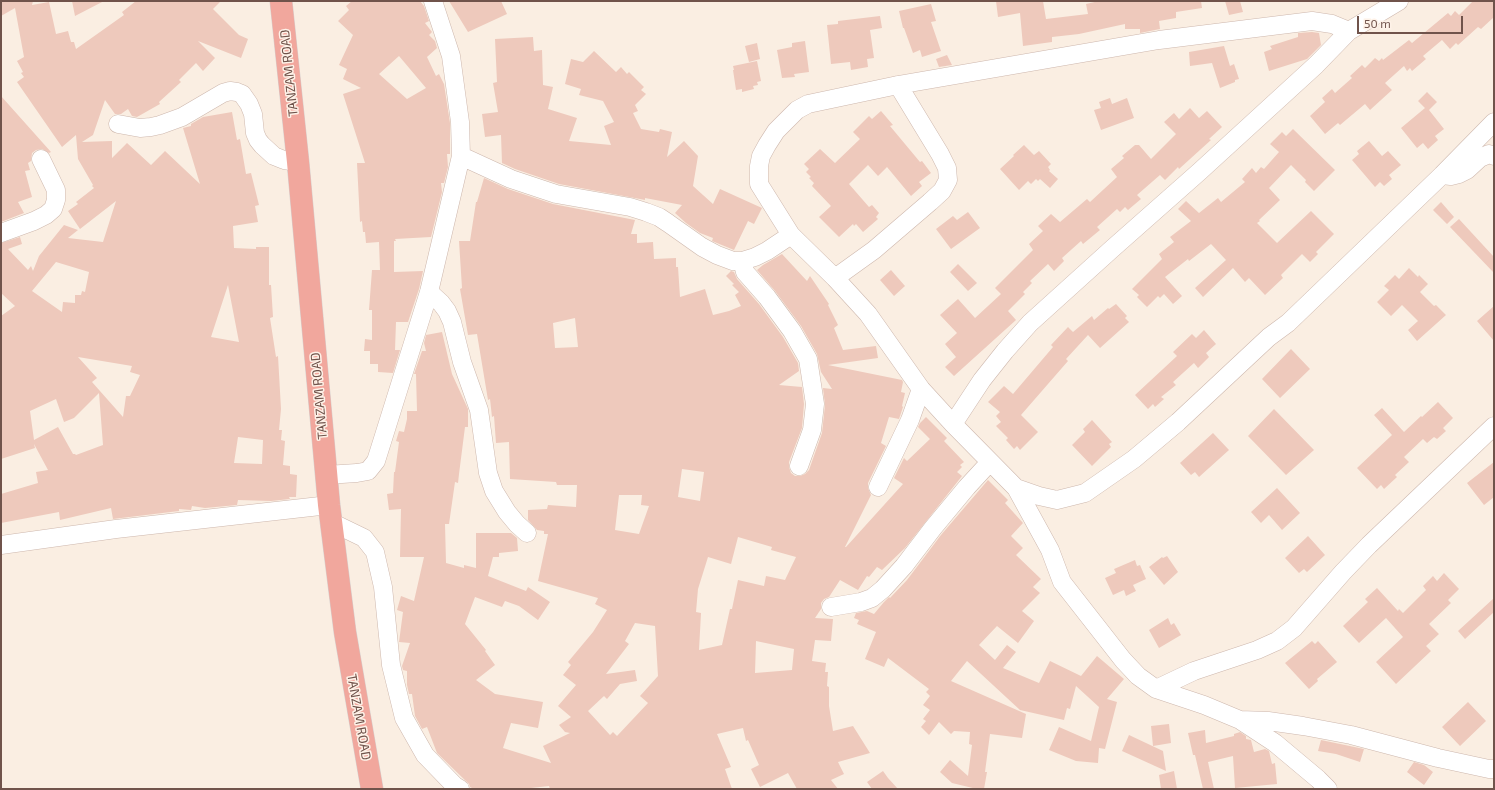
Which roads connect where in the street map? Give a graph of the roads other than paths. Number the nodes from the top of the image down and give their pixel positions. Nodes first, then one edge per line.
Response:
1 (281, 1) edge
2 (433, 1) edge
3 (1399, 1) edge
4 (1349, 31) junction
5 (898, 85) junction
6 (1494, 122) edge
7 (118, 124) dead end
8 (461, 156) junction
9 (1494, 156) edge
10 (41, 159) dead end
11 (298, 162) junction
12 (1442, 175) junction
13 (1, 233) edge
14 (791, 235) junction
15 (742, 261) junction
16 (835, 278) junction
17 (429, 292) junction
18 (921, 389) junction
19 (953, 424) junction
20 (1494, 426) edge
21 (990, 462) junction
22 (799, 466) dead end
23 (326, 475) junction
24 (878, 487) dead end
25 (1016, 488) junction
26 (330, 513) junction
27 (527, 533) dead end
28 (1, 545) edge
29 (831, 606) dead end
30 (1156, 690) junction
31 (1240, 720) junction
32 (1494, 768) edge
33 (372, 789) edge
34 (460, 789) edge
35 (1328, 789) edge

1 - 11 highway, TANZAM ROAD
2 - 8 street
3 - 4 street
4 - 5 street
4 - 19 street
5 - 14 street
5 - 16 street
6 - 12 street
7 - 11 street
8 - 15 street
8 - 17 street
9 - 12 street
10 - 13 street
11 - 23 highway, TANZAM ROAD
12 - 25 street
14 - 15 street
14 - 16 street
15 - 22 street
16 - 18 street
17 - 23 street
17 - 27 street
18 - 19 street
18 - 24 street
19 - 21 street
20 - 30 street
21 - 25 street
21 - 29 street
23 - 26 highway, TANZAM ROAD
25 - 30 street
26 - 28 street
26 - 33 highway, TANZAM ROAD
26 - 34 street
30 - 31 street
31 - 32 street
31 - 35 street

